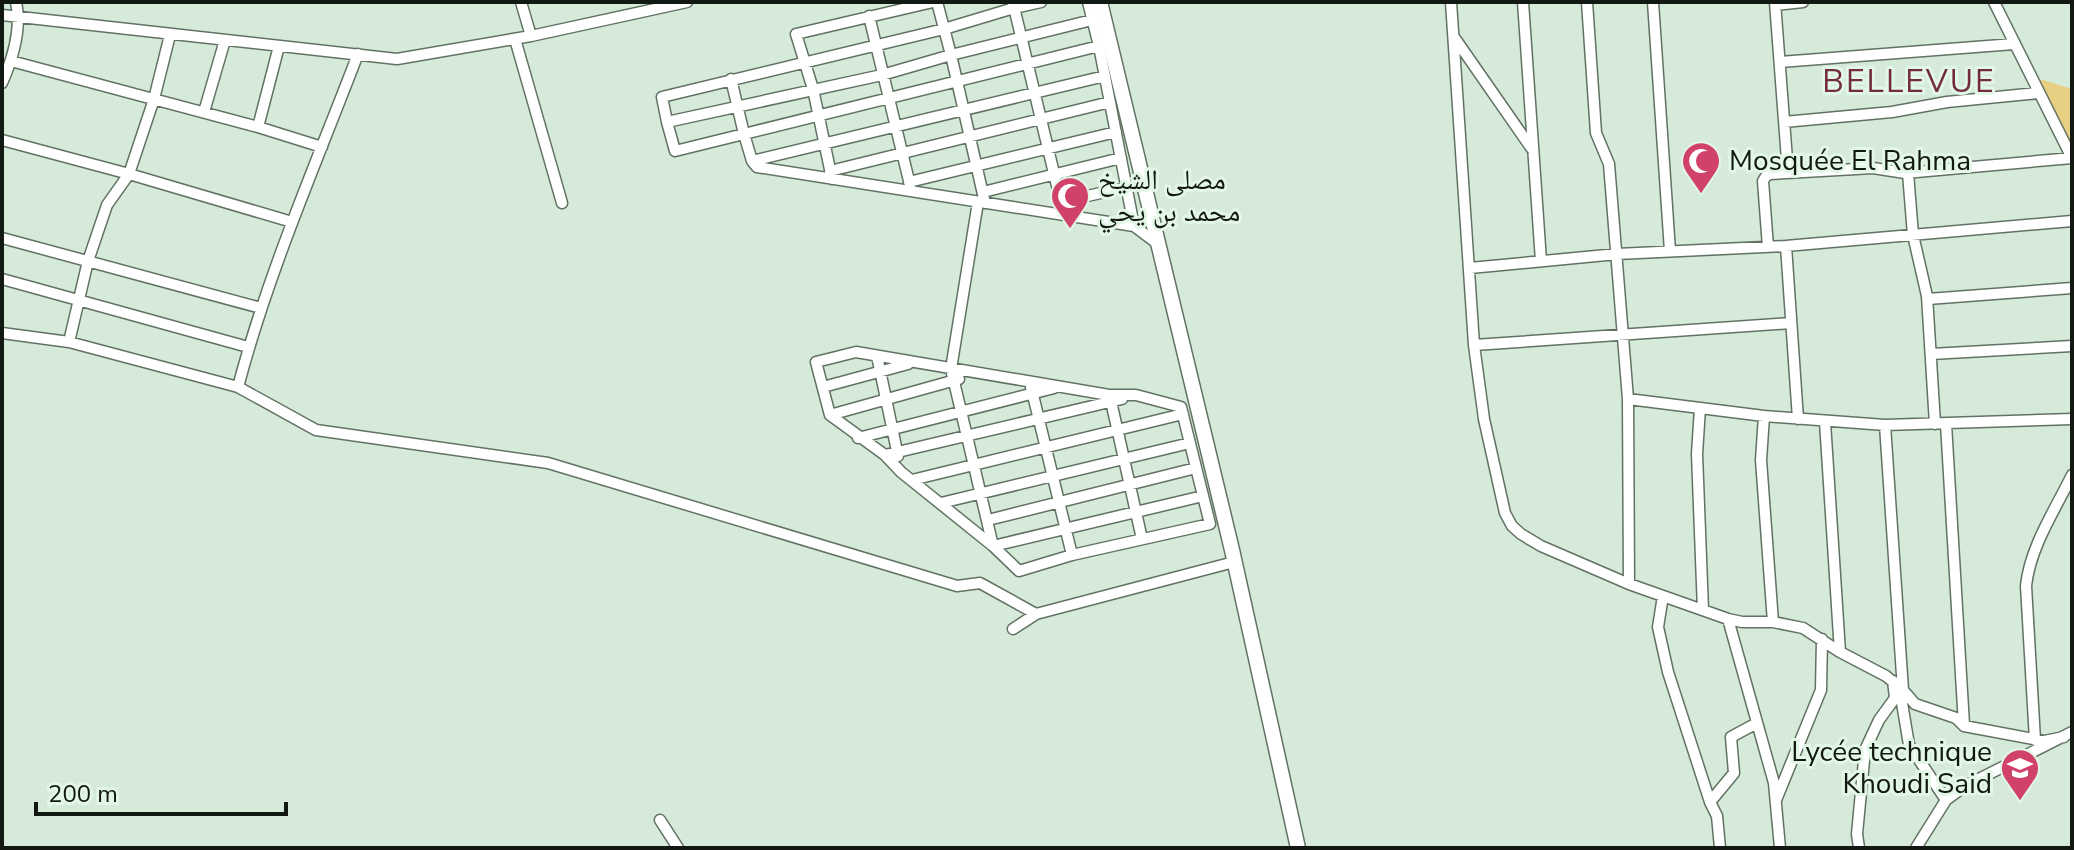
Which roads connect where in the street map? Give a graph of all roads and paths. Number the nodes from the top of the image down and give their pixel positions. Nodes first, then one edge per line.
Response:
1 (16, 2) edge
2 (521, 2) edge
3 (687, 2) edge
4 (935, 2) edge
5 (1041, 2) edge
6 (1088, 2) edge
7 (1100, 2) edge
8 (1451, 2) edge
9 (1523, 2) edge
10 (1587, 2) edge
11 (1653, 2) edge
12 (1803, 2) edge
13 (1994, 2) edge
14 (1775, 4) edge
15 (1013, 5) edge
16 (2, 15) edge
17 (869, 16) junction
18 (19, 17) junction
19 (1092, 20) junction
20 (944, 29) junction
21 (170, 35) junction
22 (531, 36) junction
23 (1453, 36) junction
24 (1020, 38) junction
25 (515, 39) junction
26 (225, 40) junction
27 (2014, 44) junction
28 (875, 45) junction
29 (279, 46) junction
30 (1099, 46) junction
31 (358, 54) junction
32 (951, 55) junction
33 (11, 61) junction
34 (1780, 62) junction
35 (804, 63) junction
36 (1026, 64) junction
37 (882, 75) junction
38 (1105, 76) junction
39 (731, 79) junction
40 (957, 81) junction
41 (2, 83) edge
42 (813, 89) junction
43 (1034, 93) junction
44 (2038, 93) junction
45 (887, 98) junction
46 (154, 99) junction
47 (1110, 102) junction
48 (739, 105) junction
49 (964, 110) junction
50 (204, 112) junction
51 (817, 116) junction
52 (1040, 119) junction
53 (667, 122) junction
54 (1784, 122) junction
55 (895, 126) junction
56 (258, 127) junction
57 (1116, 132) junction
58 (744, 134) junction
59 (970, 136) junction
60 (2, 140) edge
61 (823, 143) junction
62 (322, 147) junction
63 (1047, 148) junction
64 (1533, 151) junction
65 (902, 153) junction
66 (1121, 158) junction
67 (2072, 158) edge
68 (752, 161) junction
69 (977, 165) junction
70 (1788, 173) junction
71 (1908, 173) junction
72 (129, 174) junction
73 (831, 175) junction
74 (1054, 175) junction
75 (910, 186) junction
76 (1127, 187) junction
77 (982, 199) junction
78 (1061, 202) junction
79 (562, 203) dead end
80 (1064, 215) junction
81 (2072, 221) edge
82 (292, 222) junction
83 (1134, 226) junction
84 (1913, 235) junction
85 (2, 238) edge
86 (1158, 244) junction
87 (1786, 246) junction
88 (1768, 247) junction
89 (1670, 251) junction
90 (1617, 254) junction
91 (88, 261) junction
92 (1541, 261) junction
93 (1470, 268) junction
94 (2, 279) edge
95 (2072, 288) edge
96 (78, 299) junction
97 (1928, 299) junction
98 (261, 308) junction
99 (1791, 323) junction
100 (2, 333) edge
101 (1622, 335) junction
102 (69, 342) junction
103 (1474, 345) junction
104 (2072, 346) edge
105 (248, 347) junction
106 (1931, 354) junction
107 (877, 356) junction
108 (914, 362) junction
109 (951, 369) junction
110 (880, 371) junction
111 (980, 373) junction
112 (954, 380) junction
113 (1030, 382) junction
114 (1060, 386) junction
115 (238, 387) junction
116 (823, 387) junction
117 (1033, 393) junction
118 (1110, 398) junction
119 (886, 399) junction
120 (1628, 399) junction
121 (1700, 408) junction
122 (962, 411) junction
123 (1183, 414) junction
124 (830, 415) junction
125 (1764, 416) junction
126 (1039, 419) junction
127 (1798, 419) junction
128 (2072, 419) edge
129 (1825, 422) junction
130 (1941, 424) junction
131 (1885, 425) junction
132 (892, 429) junction
133 (1117, 430) junction
134 (968, 436) junction
135 (858, 438) junction
136 (1190, 443) junction
137 (1046, 447) junction
138 (897, 452) junction
139 (885, 455) junction
140 (1124, 459) junction
141 (974, 465) junction
142 (1196, 468) junction
143 (901, 472) junction
144 (2072, 475) edge
145 (1052, 476) junction
146 (912, 480) junction
147 (1130, 485) junction
148 (981, 493) junction
149 (1203, 496) junction
150 (941, 503) junction
151 (1059, 503) junction
152 (1136, 511) junction
153 (988, 520) junction
154 (1065, 528) junction
155 (1142, 539) junction
156 (993, 546) junction
157 (1072, 555) junction
158 (1234, 562) junction
159 (1629, 584) junction
160 (1663, 596) junction
161 (1703, 610) junction
162 (1036, 614) junction
163 (1728, 619) junction
164 (1773, 622) junction
165 (1013, 629) dead end
166 (1822, 639) junction
167 (1840, 652) junction
168 (1898, 686) junction
169 (1757, 723) junction
170 (1964, 726) junction
171 (2068, 735) edge
172 (2035, 740) junction
173 (1776, 800) junction
174 (1946, 800) junction
175 (1710, 802) junction
176 (660, 820) dead end
177 (678, 848) edge
178 (1298, 848) edge
179 (1720, 848) edge
180 (1780, 848) edge
181 (1859, 848) edge
182 (1916, 848) edge

1 - 18 street
2 - 22 street
3 - 22 street
4 - 17 street
4 - 20 street
5 - 15 street
6 - 19 street
7 - 86 street
8 - 23 street
9 - 64 street
10 - 90 street
11 - 89 street
12 - 14 street
13 - 27 street
14 - 34 street
15 - 20 street
15 - 24 street
16 - 18 street
17 - 28 street
17 - 35 street
18 - 21 street
18 - 33 street
19 - 24 street
19 - 30 street
20 - 28 street
20 - 32 street
21 - 26 street
21 - 46 street
22 - 25 street
23 - 64 street
23 - 93 street
24 - 32 street
24 - 36 street
25 - 31 street
25 - 79 street
26 - 29 street
26 - 50 street
27 - 34 street
27 - 44 street
28 - 35 street
28 - 37 street
29 - 31 street
29 - 56 street
30 - 36 street
30 - 38 street
31 - 62 street
32 - 37 street
32 - 40 street
33 - 41 street
33 - 46 street
34 - 54 street
35 - 39 street
35 - 42 street
36 - 40 street
36 - 43 street
37 - 42 street
37 - 45 street
38 - 43 street
38 - 47 street
39 - 48 street
39 - 53 street
40 - 45 street
40 - 49 street
42 - 48 street
42 - 51 street
43 - 49 street
43 - 52 street
44 - 54 street
44 - 67 street
45 - 51 street
45 - 55 street
46 - 50 street
46 - 72 street
47 - 52 street
47 - 57 street
48 - 53 street
48 - 58 street
49 - 55 street
49 - 59 street
50 - 56 street
51 - 58 street
51 - 61 street
52 - 59 street
52 - 63 street
53 - 58 street
54 - 70 street
55 - 61 street
55 - 65 street
56 - 62 street
57 - 63 street
57 - 66 street
58 - 68 street
59 - 65 street
59 - 69 street
60 - 72 street
61 - 68 street
61 - 73 street
62 - 82 street
63 - 69 street
63 - 74 street
64 - 92 street
65 - 73 street
65 - 75 street
66 - 74 street
66 - 76 street
67 - 71 street
68 - 73 street
69 - 75 street
69 - 77 street
70 - 71 street
70 - 88 street
71 - 84 street
72 - 82 street
72 - 91 street
73 - 75 street
74 - 77 street
74 - 78 street
75 - 77 street
76 - 78 street
76 - 83 street
77 - 80 street
77 - 109 street
78 - 80 street
80 - 83 street
81 - 84 street
82 - 98 street
83 - 86 street
84 - 87 street
84 - 97 street
85 - 91 street
86 - 158 street
87 - 88 street
87 - 99 street
88 - 89 street
89 - 90 street
90 - 92 street
90 - 101 street
91 - 96 street
91 - 98 street
92 - 93 street
93 - 103 street
94 - 96 street
95 - 97 street
96 - 102 street
96 - 105 street
97 - 106 street
98 - 105 street
99 - 101 street
99 - 127 street
100 - 102 street
101 - 103 street
101 - 120 street
102 - 115 street
103 - 159 street
104 - 106 street
105 - 115 street
106 - 130 street
107 - 108 street
107 - 110 street
107 - 116 street
108 - 109 street
108 - 110 street
109 - 111 street
109 - 112 street
110 - 116 street
110 - 119 street
111 - 112 street
111 - 113 street
112 - 119 street
112 - 122 street
113 - 114 street
113 - 117 street
114 - 117 street
114 - 118 street
115 - 162 street
116 - 124 street
117 - 122 street
117 - 126 street
118 - 123 street
118 - 126 street
118 - 133 street
119 - 124 street
119 - 132 street
120 - 121 street
120 - 159 street
121 - 125 street
121 - 161 street
122 - 132 street
122 - 134 street
123 - 133 street
123 - 136 street
124 - 135 street
125 - 127 street
125 - 164 street
126 - 134 street
126 - 137 street
127 - 129 street
128 - 130 street
129 - 131 street
129 - 167 street
130 - 131 street
130 - 170 street
131 - 168 street
132 - 135 street
132 - 138 street
133 - 137 street
133 - 140 street
134 - 138 street
134 - 141 street
135 - 139 street
136 - 140 street
136 - 142 street
137 - 141 street
137 - 145 street
138 - 139 street
138 - 143 street
139 - 143 street
140 - 145 street
140 - 147 street
141 - 146 street
141 - 148 street
142 - 147 street
142 - 149 street
143 - 146 street
144 - 172 street
145 - 148 street
145 - 151 street
146 - 150 street
147 - 151 street
147 - 152 street
148 - 150 street
148 - 153 street
149 - 152 street
149 - 155 street
150 - 156 street
151 - 153 street
151 - 154 street
152 - 154 street
152 - 155 street
153 - 156 street
154 - 156 street
154 - 157 street
155 - 157 street
156 - 157 street
158 - 162 street
158 - 178 street
159 - 160 street
160 - 161 street
160 - 175 street
161 - 163 street
162 - 165 street
163 - 164 street
163 - 169 street
164 - 166 street
166 - 167 street
166 - 173 street
167 - 168 street
168 - 170 street
168 - 174 street
168 - 181 street
169 - 173 street
169 - 175 street
170 - 172 street
171 - 172 street
171 - 174 street
173 - 180 street
174 - 182 street
175 - 179 street
176 - 177 street

